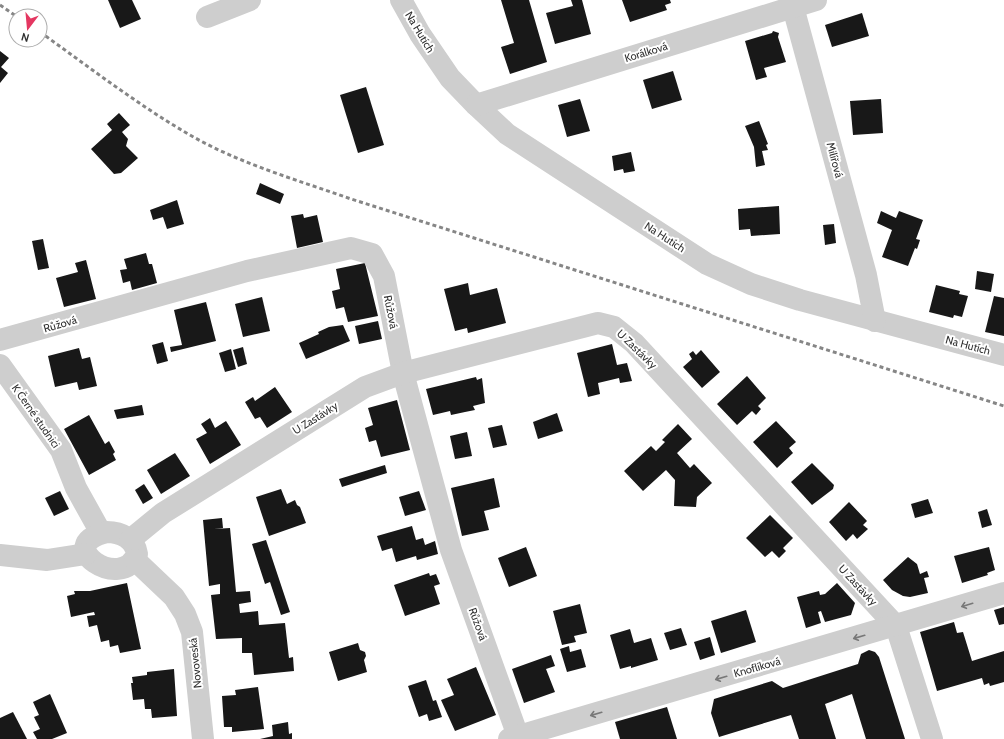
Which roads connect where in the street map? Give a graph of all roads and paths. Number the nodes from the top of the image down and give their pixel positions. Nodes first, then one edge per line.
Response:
1 (250, 0) edge
2 (401, 0) edge
3 (816, 0) edge
4 (793, 3) edge
5 (208, 17) dead end
6 (476, 105) junction
7 (875, 321) junction
8 (0, 340) edge
9 (1004, 355) edge
10 (0, 365) edge
11 (403, 373) junction
12 (101, 533) junction
13 (132, 550) junction
14 (86, 554) junction
15 (0, 556) edge
16 (1004, 593) edge
17 (896, 626) junction
18 (515, 738) edge
19 (203, 739) edge
20 (932, 739) edge

1 - 5 street
2 - 6 street, Na Hutích
3 - 4 street, Korálková
4 - 6 street, Korálková
4 - 7 street, Milířová
6 - 7 street, Na Hutích
7 - 9 street, Na Hutích
8 - 11 street, Růžová
10 - 12 street, K Černé studnici
11 - 13 street, U Zastávky
11 - 17 street, U Zastávky
11 - 18 street, Růžová
12 - 13 street
12 - 14 street
13 - 14 street
13 - 19 street, Novoveská
14 - 15 street
16 -> 17 street, Knoflíková
17 -> 18 street, Knoflíková
17 - 20 street, U Zastávky

